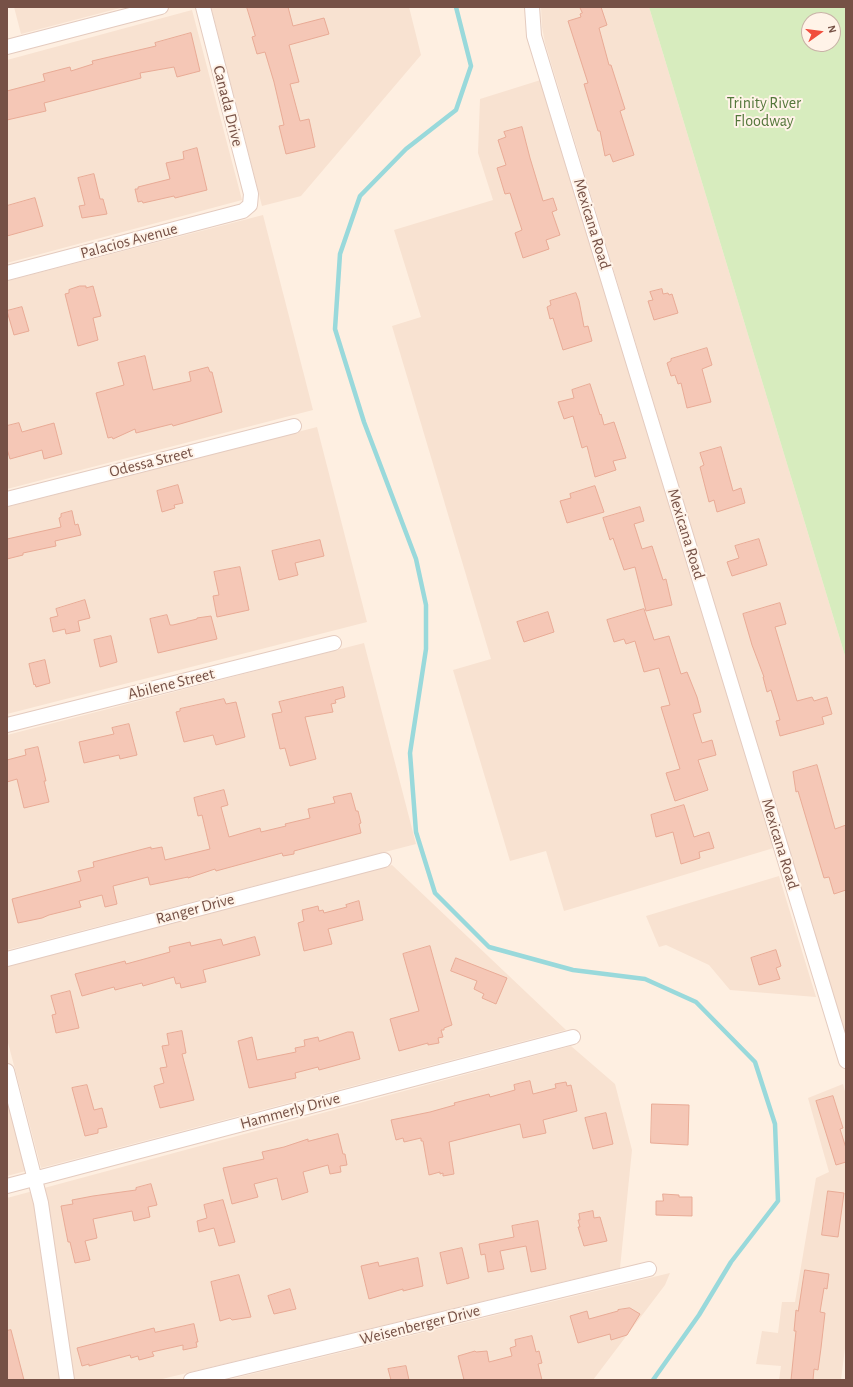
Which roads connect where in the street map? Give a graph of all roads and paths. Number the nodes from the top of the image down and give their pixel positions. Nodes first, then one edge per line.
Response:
1 (161, 7) edge
2 (203, 7) edge
3 (532, 7) edge
4 (7, 47) edge
5 (250, 205) joint
6 (7, 273) edge
7 (294, 426) dead end
8 (7, 499) edge
9 (334, 643) dead end
10 (7, 725) edge
11 (384, 860) dead end
12 (7, 959) edge
13 (573, 1037) dead end
14 (846, 1061) edge
15 (7, 1071) edge
16 (36, 1179) junction
17 (7, 1186) edge
18 (649, 1269) dead end
19 (67, 1380) edge
20 (191, 1380) edge

1 - 4 street
2 - 5 street, Canada Drive
3 - 14 street, Mexicana Road
5 - 6 street, Palacios Avenue
7 - 8 street, Odessa Street
9 - 10 street, Abilene Street
11 - 12 street, Ranger Drive
13 - 16 street, Hammerly Drive
15 - 16 street
16 - 17 street, Hammerly Drive
16 - 19 street
18 - 20 street, Weisenberger Drive

